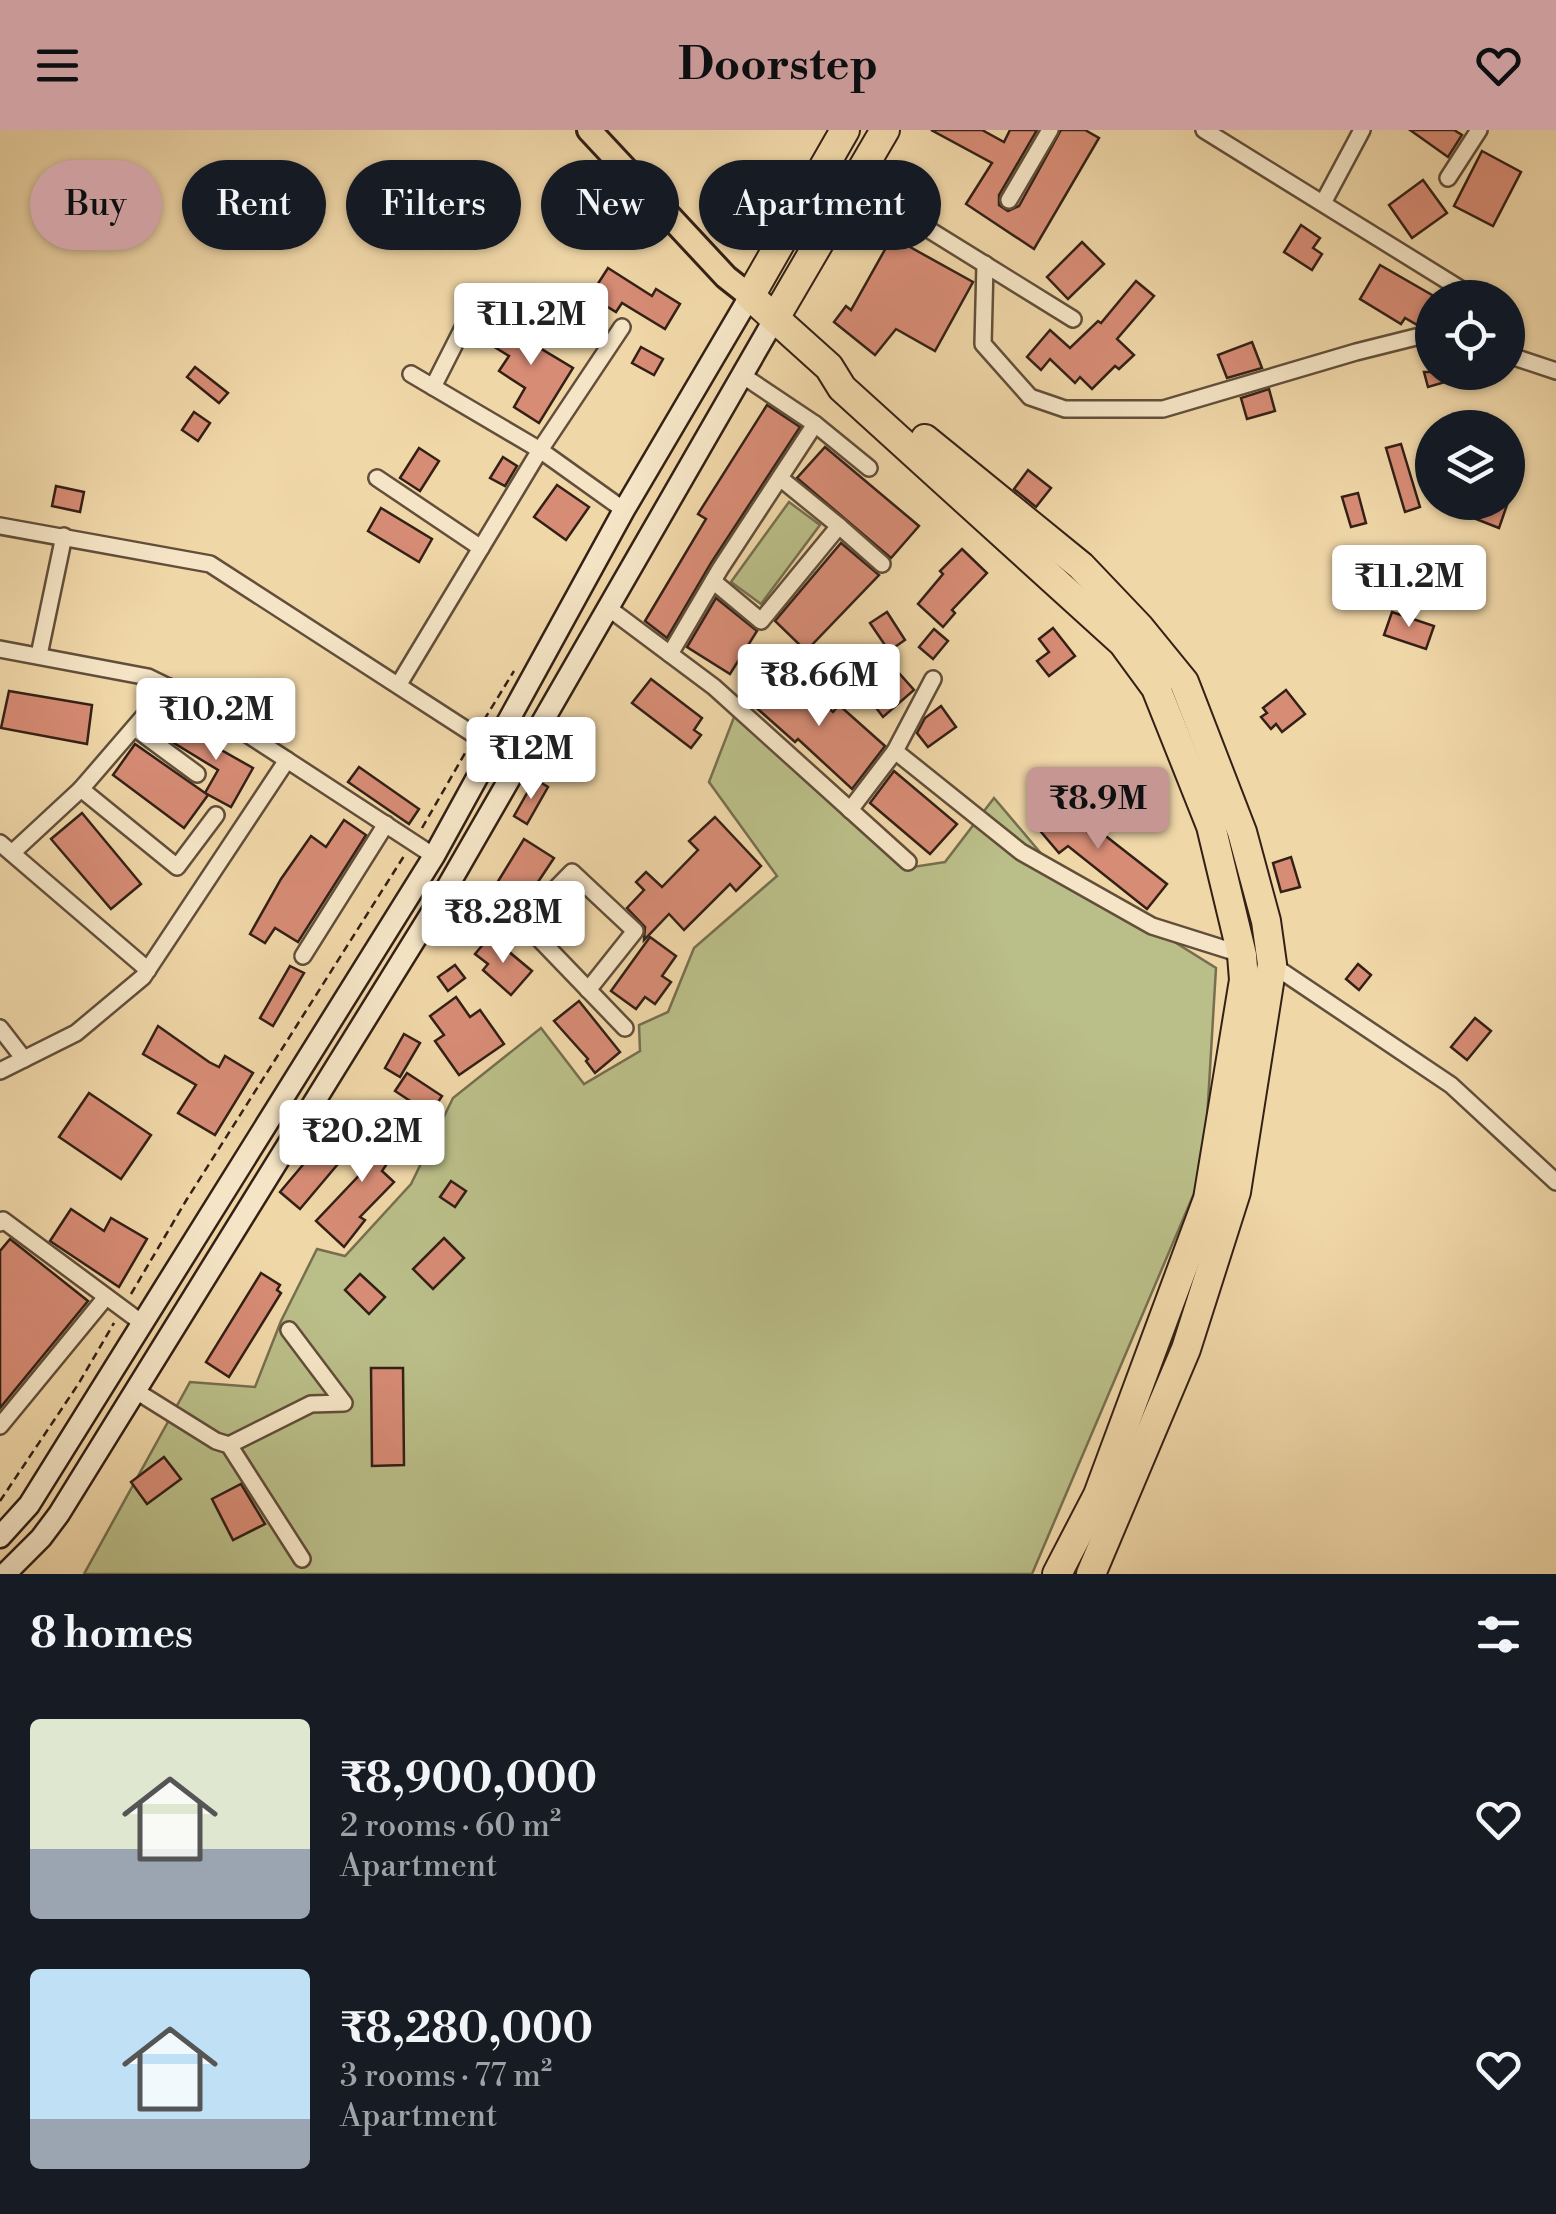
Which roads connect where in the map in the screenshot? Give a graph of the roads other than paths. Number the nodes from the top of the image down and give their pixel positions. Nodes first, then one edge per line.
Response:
1 (589, 130) edge
2 (845, 130) edge
3 (885, 130) edge
4 (1050, 130) edge
5 (1204, 130) edge
6 (1362, 130) edge
7 (1479, 130) edge
8 (866, 160) edge
9 (1448, 178) dead end
10 (1009, 200) dead end
11 (1323, 203) junction
12 (941, 237) edge
13 (814, 250) edge
14 (984, 264) junction
15 (1446, 280) edge
16 (750, 296) junction
17 (472, 310) dead end
18 (775, 318) junction
19 (1073, 319) dead end
20 (622, 327) dead end
21 (1415, 337) edge
22 (1525, 361) edge
23 (829, 367) junction
24 (1556, 371) edge
25 (411, 374) dead end
26 (742, 375) junction
27 (433, 387) junction
28 (815, 424) junction
29 (540, 450) junction
30 (869, 468) dead end
31 (378, 478) dead end
32 (780, 478) junction
33 (624, 510) junction
34 (0, 526) edge
35 (839, 526) junction
36 (64, 536) junction
37 (481, 548) junction
38 (882, 564) dead end
39 (713, 581) junction
40 (607, 607) junction
41 (0, 648) edge
42 (670, 654) junction
43 (39, 655) junction
44 (932, 678) dead end
45 (399, 684) junction
46 (169, 687) junction
47 (136, 729) junction
48 (484, 741) junction
49 (894, 751) junction
50 (287, 760) junction
51 (197, 774) dead end
52 (81, 790) junction
53 (850, 810) junction
54 (216, 815) dead end
55 (386, 824) junction
56 (6, 848) edge
57 (434, 856) junction
58 (908, 862) dead end
59 (458, 870) junction
60 (446, 891) junction
61 (523, 922) junction
62 (1242, 955) junction
63 (303, 956) dead end
64 (1272, 964) junction
65 (148, 970) junction
66 (588, 990) junction
67 (0, 1028) edge
68 (625, 1028) dead end
69 (24, 1059) junction
70 (0, 1072) edge
71 (1556, 1182) edge
72 (0, 1223) edge
73 (106, 1296) junction
74 (142, 1323) junction
75 (288, 1330) dead end
76 (136, 1391) junction
77 (0, 1426) edge
78 (229, 1444) junction
79 (0, 1537) edge
80 (302, 1559) dead end
81 (5, 1574) edge
82 (1057, 1574) edge
83 (1091, 1574) edge

1 - 16 main road
2 - 16 highway
3 - 8 highway
4 - 10 street
5 - 11 street
6 - 11 street
7 - 9 street
11 - 15 street
12 - 14 street
13 - 18 highway
14 - 19 street
14 - 21 street
16 - 18 highway
16 - 33 main road
17 - 27 street
18 - 23 highway
18 - 26 main road
20 - 29 street
22 - 24 street
23 - 62 highway
23 - 64 highway
25 - 27 street
26 - 28 street
26 - 40 main road
27 - 29 street
28 - 30 street
28 - 32 street
29 - 33 street
29 - 37 street
31 - 37 street
32 - 35 street
32 - 39 street
33 - 48 main road
34 - 36 street
35 - 38 street
35 - 39 street
36 - 43 street
36 - 45 street
37 - 45 street
39 - 42 street
40 - 42 street
40 - 59 main road
41 - 43 street
42 - 53 street
43 - 46 street
44 - 49 street
45 - 48 street
46 - 47 street
46 - 50 street
47 - 51 street
47 - 52 street
48 - 57 main road
49 - 53 street
49 - 62 street
50 - 55 street
50 - 65 street
52 - 54 street
52 - 56 street
53 - 58 street
55 - 57 street
55 - 63 street
56 - 65 street
57 - 59 main road
57 - 74 main road
59 - 60 main road
60 - 61 street
60 - 76 main road
61 - 66 street
61 - 66 street
62 - 64 street
62 - 82 highway
64 - 71 street
64 - 83 highway
65 - 69 street
66 - 68 street
67 - 69 street
69 - 70 street
72 - 73 street
73 - 74 street
73 - 77 street
74 - 79 main road
75 - 78 street
76 - 78 street
76 - 81 main road
78 - 80 street

